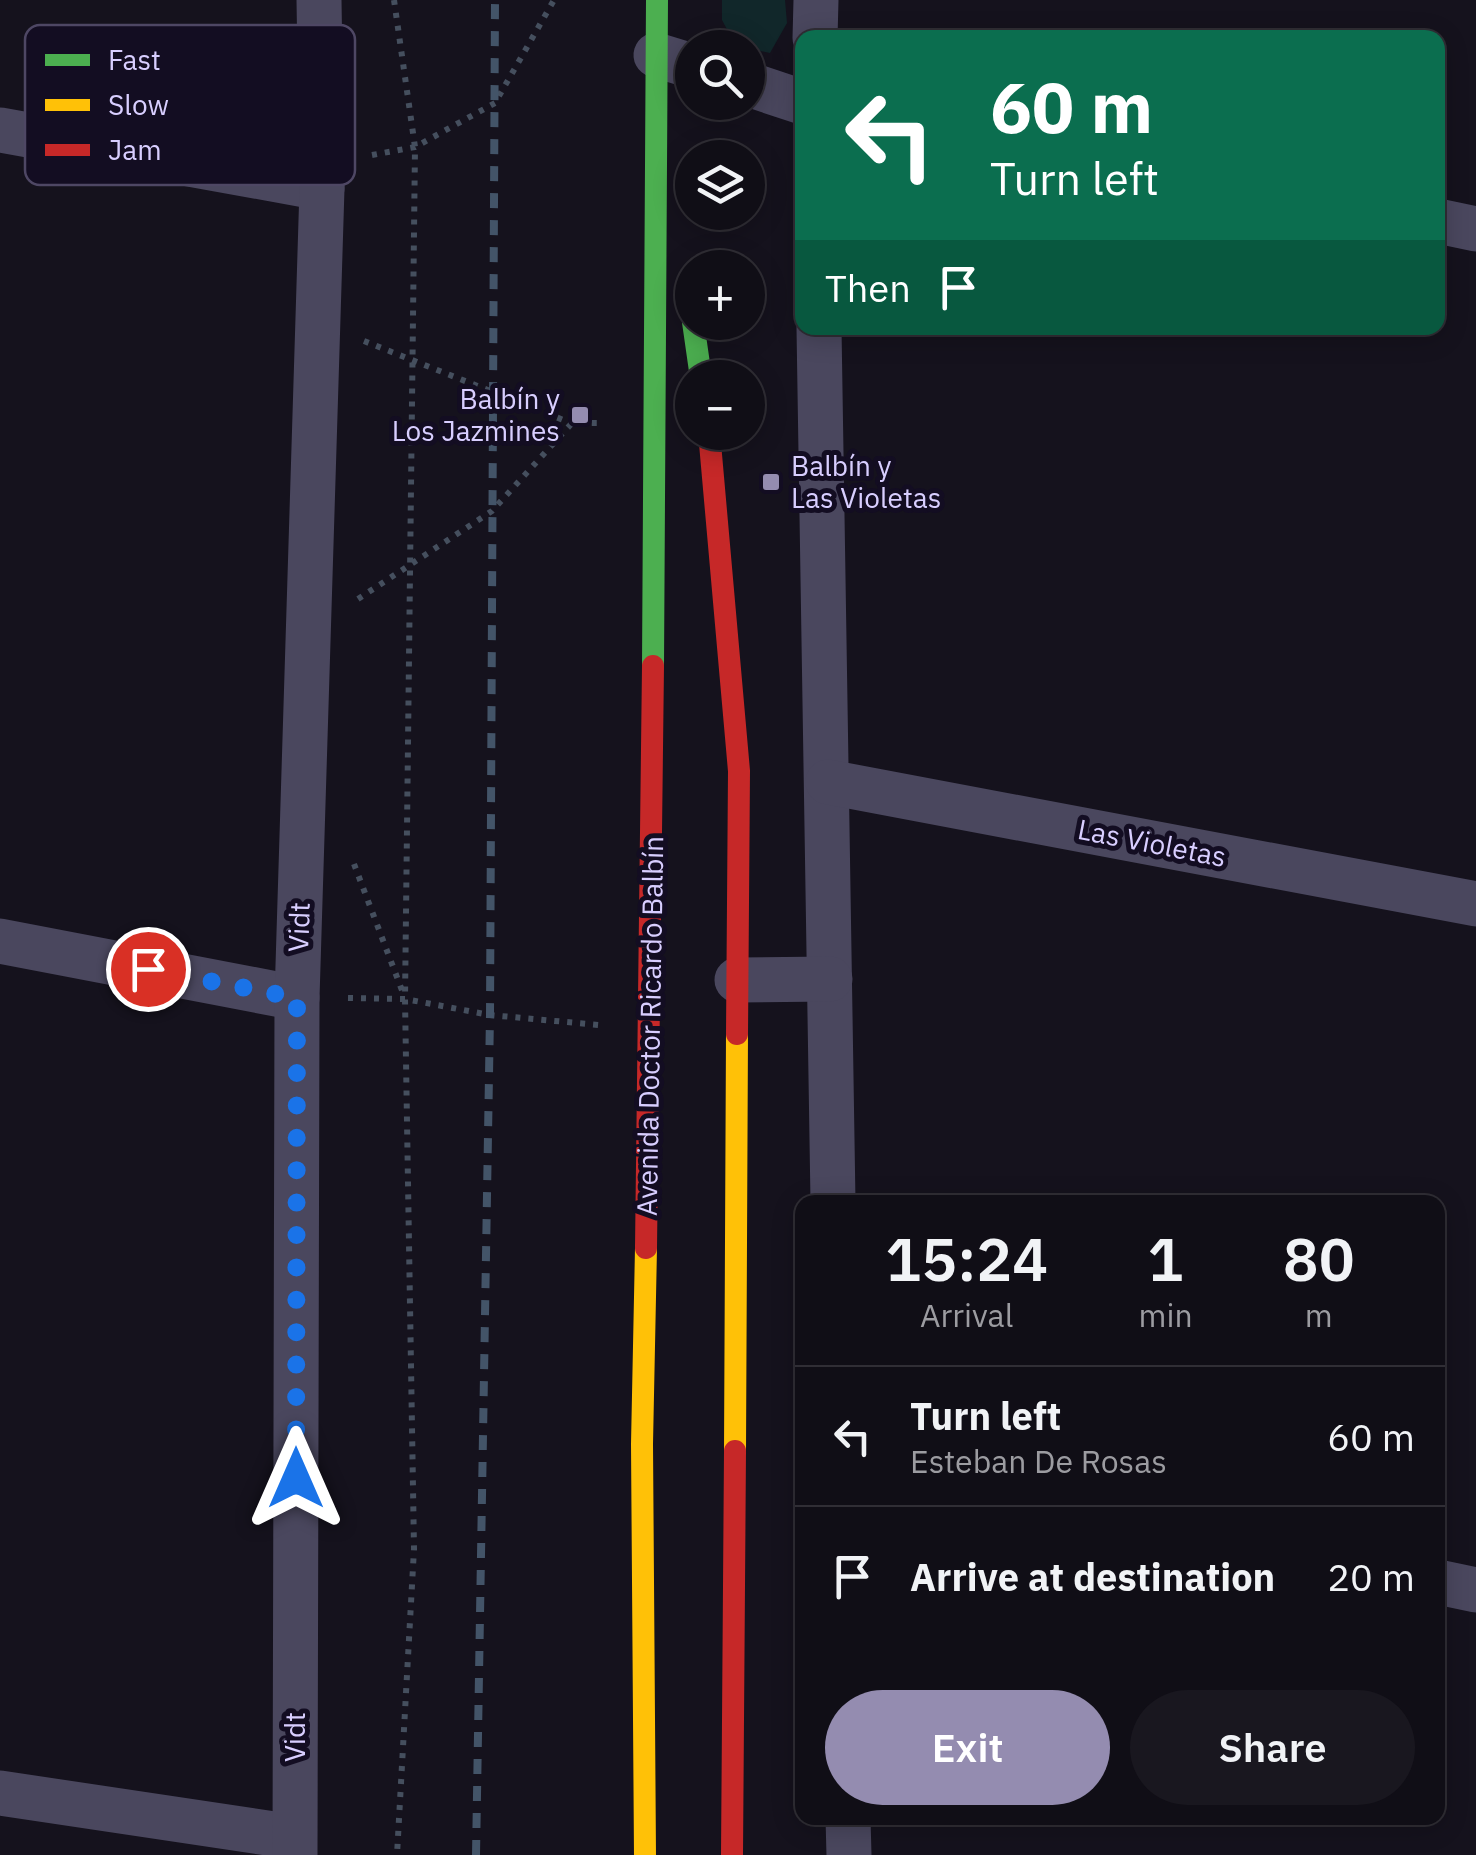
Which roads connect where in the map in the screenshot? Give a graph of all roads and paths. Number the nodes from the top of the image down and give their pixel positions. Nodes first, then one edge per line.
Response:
1 (319, 0) edge
2 (394, 0) edge
3 (554, 0) edge
4 (657, 0) edge
5 (816, 0) edge
6 (319, 25) edge
7 (815, 30) edge
8 (674, 60) edge
9 (765, 90) edge
10 (795, 100) edge
11 (0, 130) edge
12 (25, 135) edge
13 (416, 147) junction
14 (305, 185) edge
15 (322, 185) edge
16 (322, 188) junction
17 (654, 196) junction
18 (1445, 223) edge
19 (1476, 228) edge
20 (675, 259) edge
21 (819, 335) edge
22 (413, 362) junction
23 (572, 423) junction
24 (654, 424) junction
25 (711, 450) edge
26 (410, 562) junction
27 (308, 634) junction
28 (828, 782) junction
29 (302, 846) junction
30 (1476, 904) edge
31 (0, 940) edge
32 (830, 979) junction
33 (737, 980) junction
34 (297, 998) junction
35 (405, 999) junction
36 (651, 1030) junction
37 (833, 1195) edge
38 (1445, 1583) edge
39 (1476, 1590) edge
40 (0, 1793) edge
41 (848, 1825) edge
42 (294, 1846) edge
43 (398, 1855) edge
44 (645, 1855) edge
45 (732, 1855) edge
46 (850, 1855) edge

1 - 6 street, Vidt
2 - 13 path
3 - 13 path
4 - 8 main road, Avenida Doctor Ricardo Balbín
5 - 7 street
8 - 17 main road, Avenida Doctor Ricardo Balbín
9 - 10 street
11 - 12 street
13 - 22 path
14 - 16 street
15 - 16 street, Vidt
16 - 27 street, Vidt
17 - 20 main road, Avenida Doctor Ricardo Balbín
17 - 24 main road, Avenida Doctor Ricardo Balbín
18 - 19 street
21 - 28 street
22 - 23 path
22 - 26 path
23 - 24 path
23 - 26 path
24 - 36 main road, Avenida Doctor Ricardo Balbín
25 - 33 main road
26 - 27 path
26 - 35 path
27 - 29 street, Vidt
28 - 30 street, Las Violetas
28 - 32 street
29 - 34 street, Vidt
29 - 35 path
31 - 34 street
32 - 33 street
32 - 37 street
33 - 45 main road
34 - 42 street, Vidt
35 - 36 path
35 - 43 path
36 - 44 main road, Avenida Doctor Ricardo Balbín
38 - 39 street
40 - 42 street
41 - 46 street

